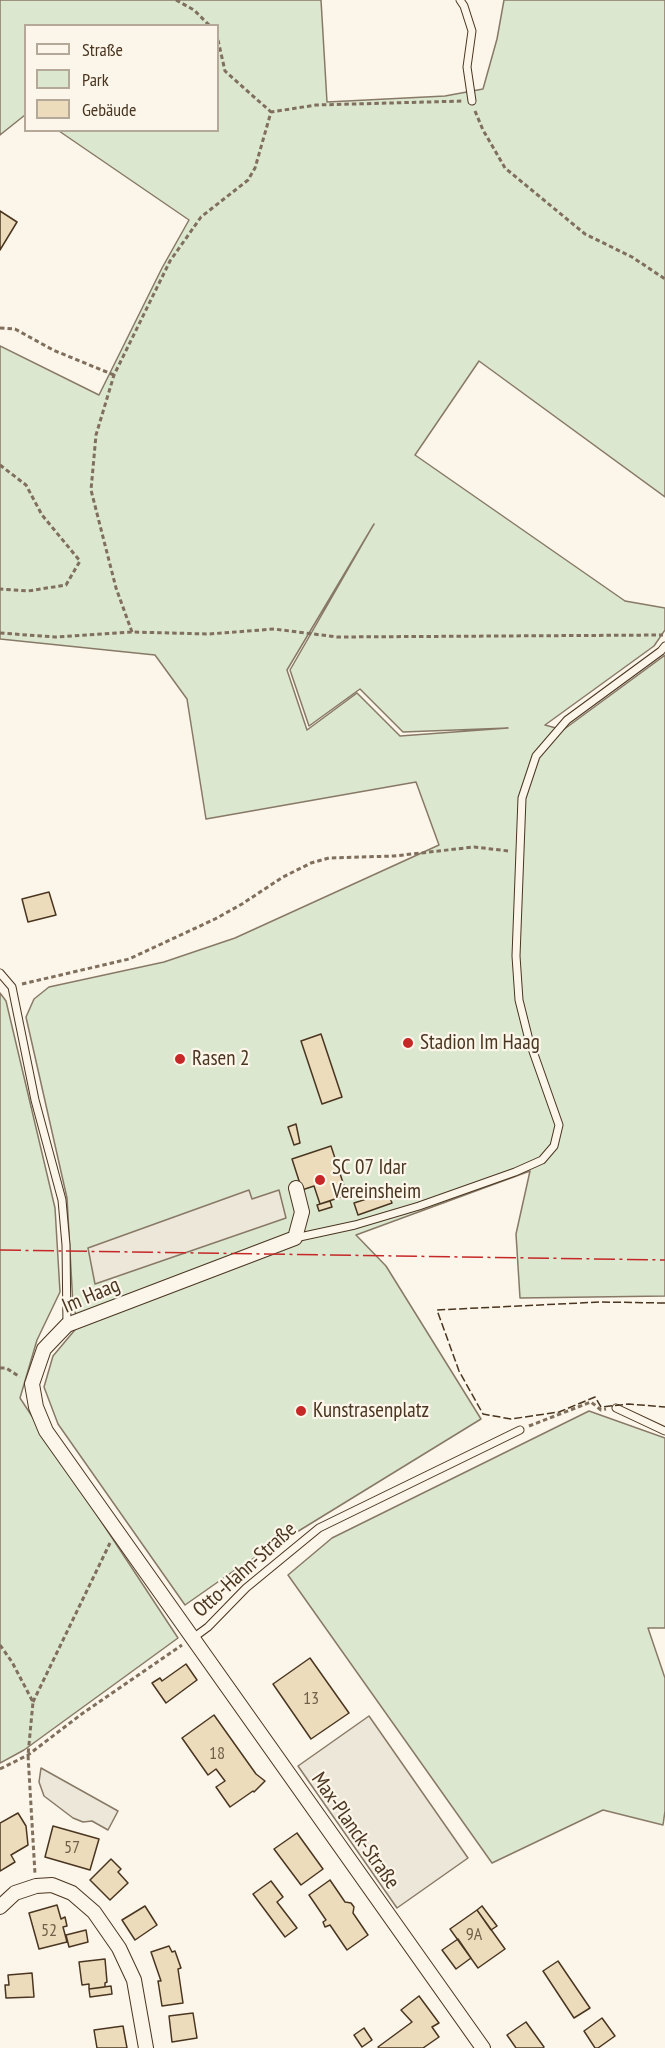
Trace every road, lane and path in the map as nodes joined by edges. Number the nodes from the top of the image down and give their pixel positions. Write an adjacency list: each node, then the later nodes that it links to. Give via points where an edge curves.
1 (176, 0): 3 (path)
2 (460, 0): 5 (lane, via 472,31 467,67)
3 (208, 24)
4 (219, 44): 6 (path, via 225,71)
5 (472, 101): 6 (path, via 316,105); 7 (path, via 505,168 585,234)
6 (271, 112): 9 (path, via 248,180 201,217 170,261)
7 (665, 279)
8 (0, 328): 9 (path, via 15,329 53,350)
9 (114, 375): 13 (path, via 96,435 91,490)
10 (0, 465): 11 (path, via 26,485 42,515 80,561 66,585 28,591)
11 (0, 589)
12 (0, 633): 13 (path, via 55,637)
13 (132, 633): 14 (path, via 274,629 337,637)
14 (665, 635)
15 (665, 646): 16 (lane, via 567,720 536,756 522,798)
16 (521, 852): 18 (path, via 474,847 329,858 283,877 215,919 129,959); 20 (lane, via 516,956 519,1000 559,1125 554,1146 542,1160 515,1172 366,1222)
17 (0, 974): 18 (lane)
18 (12, 987): 21 (lane, via 35,1100 62,1200)
19 (296, 1188): 20 (street, via 302,1212)
20 (295, 1238): 21 (street, Im Haag)
21 (67, 1325): 23 (street, Im Haag, via 44,1349)
22 (0, 1368): 23 (path)
23 (32, 1384): 27 (street, via 46,1431)
24 (616, 1408): 25 (path, via 601,1410 591,1402); 26 (lane)
25 (520, 1430): 28 (lane, Otto-Hahn-Straße, via 319,1527)
26 (665, 1431)
27 (116, 1531): 28 (street); 30 (path)
28 (193, 1638): 31 (path); 36 (street, Max-Planck-Straße)
29 (0, 1645): 30 (path)
30 (33, 1702): 31 (path)
31 (28, 1755): 32 (path); 33 (path)
32 (0, 1769)
33 (36, 1886): 34 (street, via 15,1893); 35 (street, via 52,1885 72,1893 94,1912 119,1948 134,1980)
34 (0, 1907)
35 (146, 2048)
36 (483, 2048)

